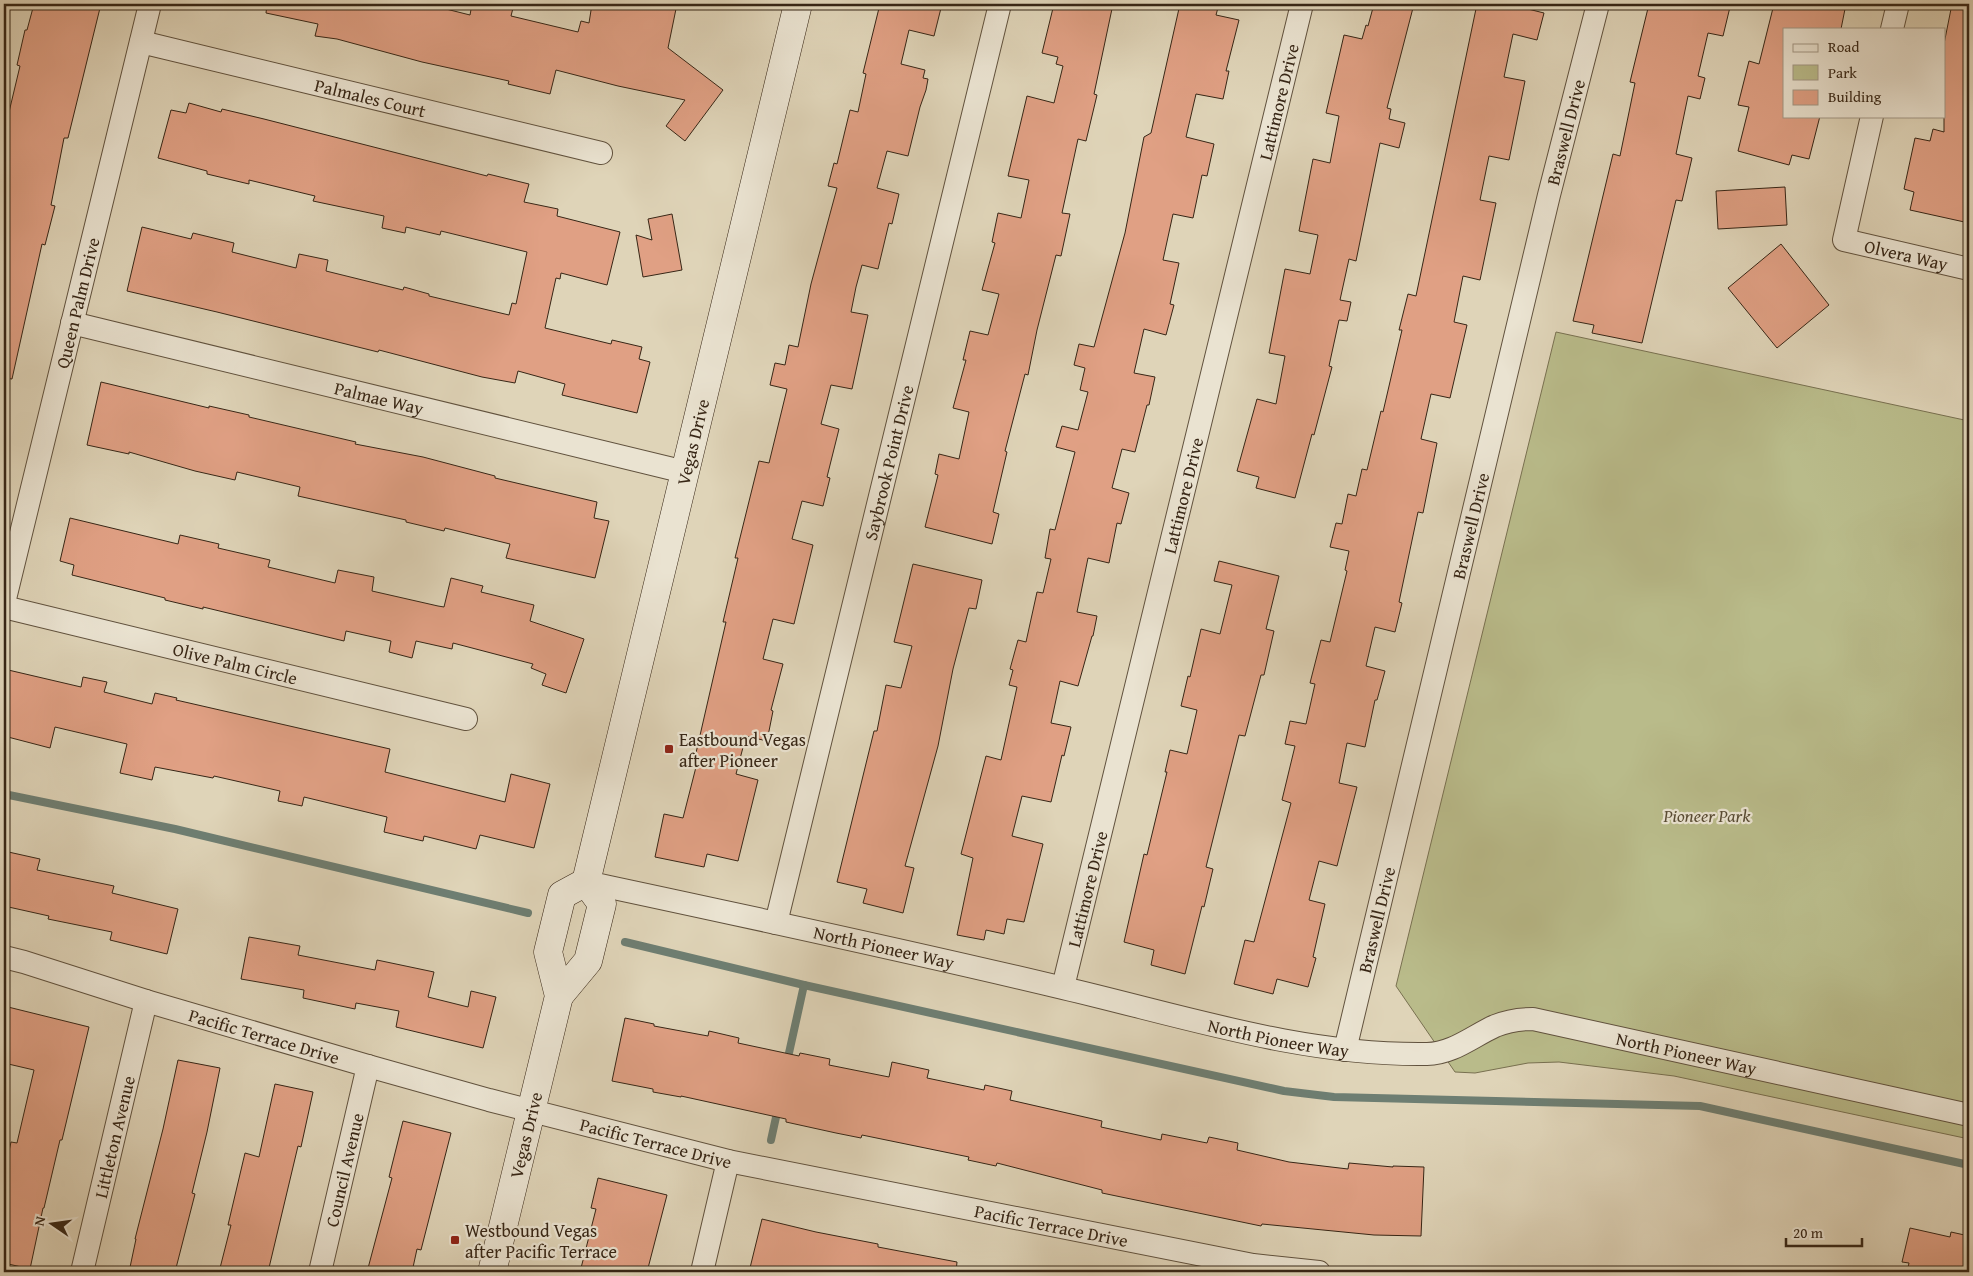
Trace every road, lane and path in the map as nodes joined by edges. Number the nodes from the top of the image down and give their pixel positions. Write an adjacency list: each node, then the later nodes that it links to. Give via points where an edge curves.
1 (150, 4): 8 (street, Queen Palm Drive)
2 (798, 4): 13 (main road, Vegas Drive)
3 (1000, 4): 18 (street, Saybrook Point Drive)
4 (1302, 4): 20 (street, Lattimore Drive)
5 (1598, 4): 23 (street, Braswell Drive)
6 (1898, 4): 7 (street)
7 (1892, 28)
8 (141, 42): 10 (street, Palmales Court); 12 (street, Queen Palm Drive)
9 (1872, 118): 11 (street, Olvera Way, via 1844,240)
10 (601, 153)
11 (1969, 269)
12 (72, 323): 13 (street, Palmae Way); 14 (street, Queen Palm Drive)
13 (685, 472): 17 (main road, Vegas Drive)
14 (4, 603)
15 (4, 607): 16 (street, Olive Palm Circle)
16 (466, 719)
17 (586, 882): 18 (street, North Pioneer Way); 21 (main road, Vegas Drive, via 562,895 548,952); 21 (main road, Vegas Drive, via 602,904 599,918 588,961)
18 (776, 922): 20 (street, North Pioneer Way)
19 (4, 957): 22 (street, Pacific Terrace Drive)
20 (1062, 987): 23 (street, North Pioneer Way, via 1297,1044)
21 (558, 996): 25 (main road, Vegas Drive)
22 (146, 1002): 24 (street, Pacific Terrace Drive); 28 (street, Littleton Avenue)
23 (1345, 1050): 26 (street, North Pioneer Way, via 1431,1054 1446,1051 1496,1026 1517,1019 1532,1019)
24 (368, 1066): 25 (street, Pacific Terrace Drive); 29 (street, Council Avenue)
25 (531, 1111): 27 (street, Pacific Terrace Drive); 30 (main road, Vegas Drive)
26 (1969, 1116)
27 (728, 1161): 31 (street); 32 (street, Pacific Terrace Drive, via 1253,1265)
28 (82, 1272)
29 (320, 1272)
30 (492, 1272)
31 (702, 1272)
32 (1319, 1272)

